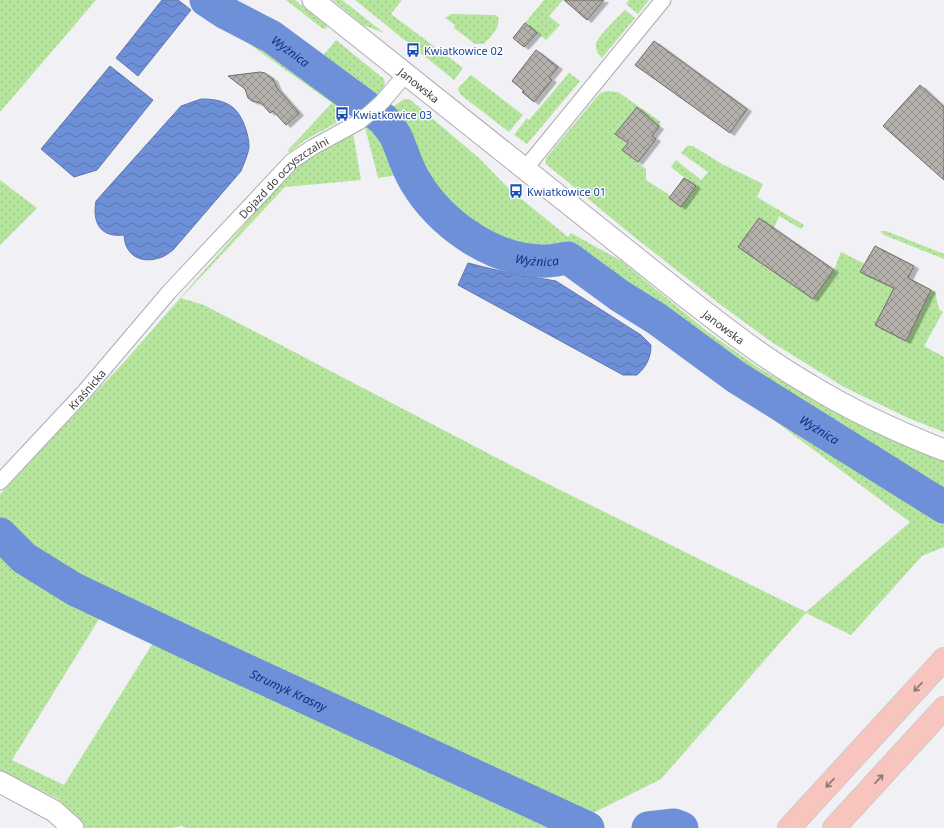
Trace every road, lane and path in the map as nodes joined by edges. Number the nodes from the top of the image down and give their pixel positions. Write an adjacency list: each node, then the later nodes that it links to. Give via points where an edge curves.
1 (314, 0): 3 (street, Janowska)
2 (663, 0): 4 (street)
3 (406, 74): 4 (street, Janowska); 5 (street, Dojazd do oczyszczalni, via 382,102 359,122 313,146 292,161)
4 (524, 170): 6 (street, Janowska, via 728,330 782,368 854,410)
5 (169, 292): 7 (street, Kraśnicka, via 85,391)
6 (944, 450)
7 (0, 482)
8 (944, 659): 12 (highway, one-way to 12)
9 (944, 708): 13 (highway, one-way to 9)
10 (0, 782): 11 (street, via 54,811)
11 (72, 828)
12 (789, 828)
13 (834, 828)

